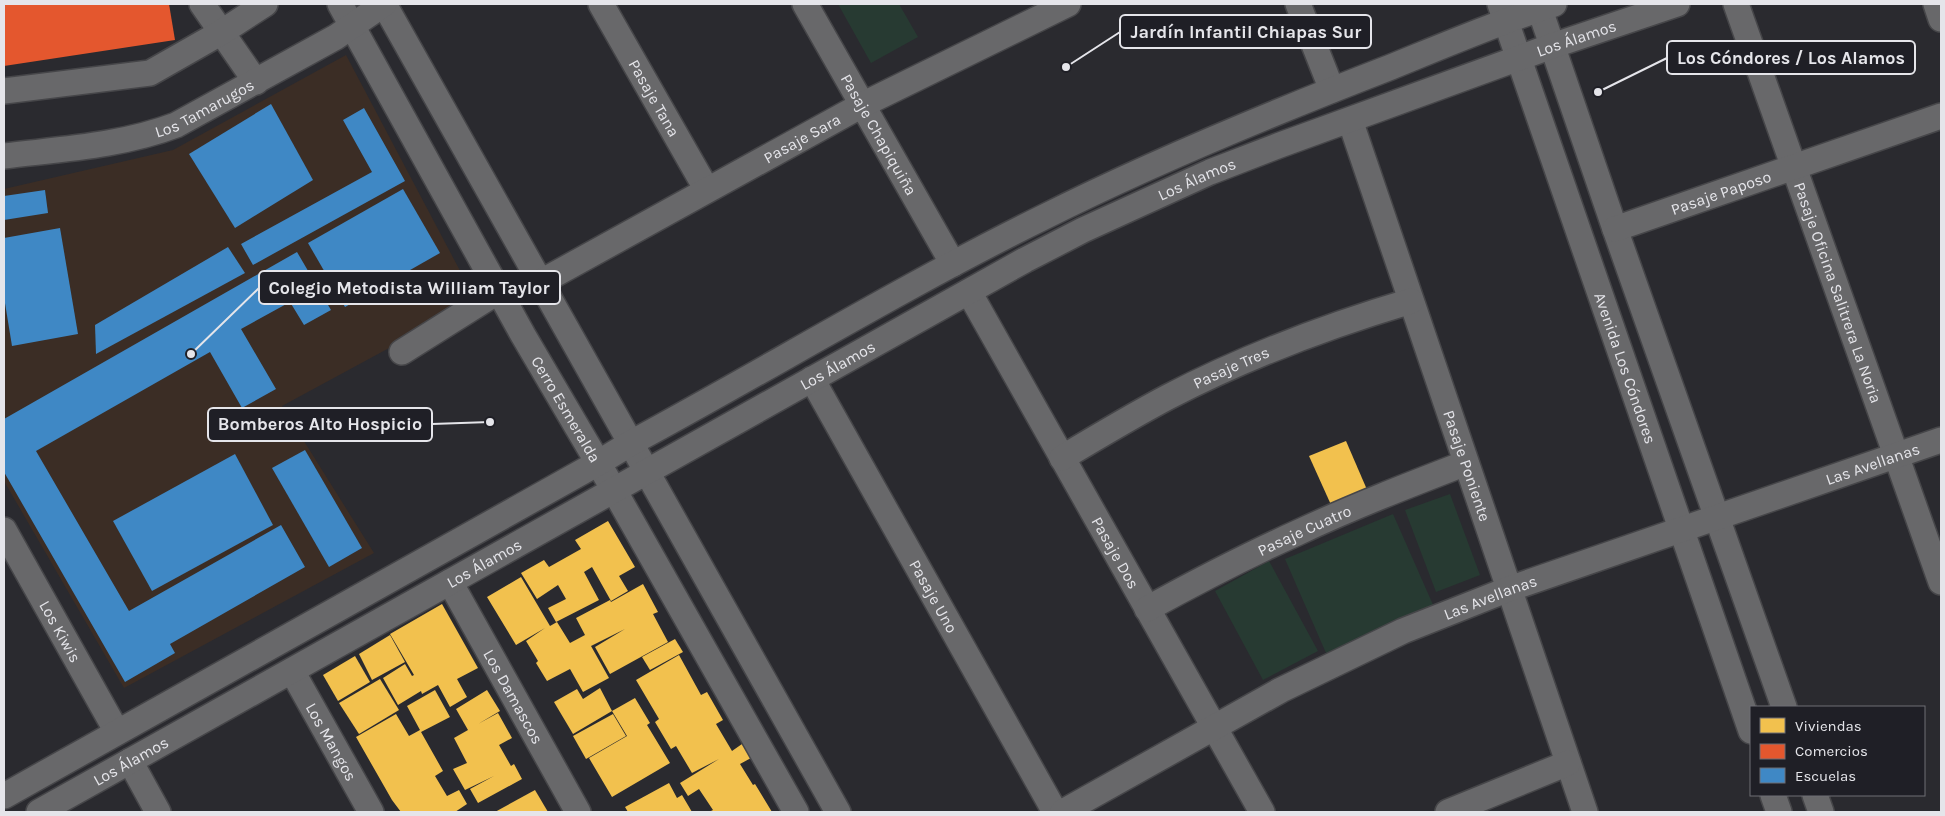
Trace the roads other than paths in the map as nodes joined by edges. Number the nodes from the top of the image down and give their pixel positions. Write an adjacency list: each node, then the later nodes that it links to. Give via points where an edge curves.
1 (202, 4): 15 (street)
2 (266, 4): 15 (street)
3 (384, 4): 13 (street, Los Tamarugos); 29 (street)
4 (601, 4): 26 (street, Pasaje Tana)
5 (805, 4): 21 (street, Pasaje Chapiquiña)
6 (1068, 4): 21 (street, Pasaje Sara)
7 (1298, 4): 19 (street)
8 (1677, 4): 16 (street, Los Álamos)
9 (1736, 4): 25 (street, Pasaje Oficina Salitrera La Noria)
10 (1936, 4): 14 (street)
11 (1544, 5): 12 (street, Los Álamos); 16 (street)
12 (1503, 13): 17 (street, Avenida Los Cóndores); 19 (street, Los Álamos)
13 (346, 14): 18 (street, Los Tamarugos, via 336,37); 30 (street, Cerro Esmeralda)
14 (1941, 20)
15 (222, 32): 18 (street); 20 (street, via 158,70 143,75)
16 (1552, 46): 17 (street, Los Álamos); 27 (street)
17 (1520, 59): 23 (street, Los Álamos); 48 (street, Avenida Los Cóndores)
18 (256, 82): 24 (street, Los Tamarugos, via 195,116 160,131 123,140)
19 (1332, 90): 28 (street, Los Álamos, via 1128,176)
20 (4, 91)
21 (862, 105): 26 (street, Pasaje Sara); 28 (street, Pasaje Chapiquiña)
22 (1941, 116): 25 (street, Pasaje Paposo)
23 (1350, 120): 31 (street, Los Álamos, via 1210,172 1141,202); 32 (street, Pasaje Poniente)
24 (4, 156)
25 (1794, 167): 27 (street, Pasaje Paposo); 41 (street, Pasaje Oficina Salitrera La Noria)
26 (707, 190): 29 (street, Pasaje Sara)
27 (1615, 230): 47 (street)
28 (953, 264): 40 (street, Los Álamos)
29 (541, 282): 33 (street)
30 (499, 291): 34 (street, Cerro Esmeralda); 35 (street)
31 (969, 292): 38 (street, Los Álamos); 42 (street, Pasaje Dos)
32 (1411, 301): 42 (street, Pasaje Tres, via 1348,320 1224,370 1145,410); 44 (street, Pasaje Poniente)
33 (559, 314): 34 (street); 36 (street)
34 (523, 335): 37 (street, Cerro Esmeralda)
35 (402, 352)
36 (582, 356): 37 (street); 40 (street)
37 (548, 378): 43 (street, Cerro Esmeralda)
38 (812, 380): 45 (street, Los Álamos); 70 (street, Pasaje Uno)
39 (1941, 440): 41 (street, Las Avellanas)
40 (631, 443): 43 (street, Los Álamos); 45 (street)
41 (1896, 455): 47 (street, Las Avellanas); 51 (street, Pasaje Oficina Salitrera La Noria)
42 (1062, 458): 53 (street, Pasaje Dos)
43 (598, 463): 46 (street, Cerro Esmeralda); 58 (street, Los Álamos)
44 (1466, 463): 52 (street, Pasaje Poniente); 53 (street, Pasaje Cuatro, via 1296,533)
45 (647, 472): 46 (street, Los Álamos); 69 (street)
46 (614, 490): 50 (street, Los Álamos); 68 (street, Cerro Esmeralda)
47 (1717, 517): 48 (street, Las Avellanas); 55 (street)
48 (1682, 529): 52 (street, Las Avellanas); 57 (street, Avenida Los Cóndores)
49 (6, 539): 58 (street, Los Kiwis)
50 (450, 582): 54 (street, Los Álamos); 67 (street, Los Damascos)
51 (1941, 582)
52 (1509, 589): 56 (street, Las Avellanas, via 1351,655); 60 (street, Pasaje Poniente)
53 (1147, 609): 56 (street, Pasaje Dos)
54 (292, 671): 59 (street, Los Álamos); 66 (street, Los Mangos)
55 (1784, 706)
56 (1214, 727): 71 (street, Las Avellanas); 72 (street, Pasaje Dos)
57 (1750, 728)
58 (117, 732): 61 (street, Los Álamos)
59 (130, 761): 64 (street, Los Álamos); 65 (street)
60 (1568, 763): 73 (street); 74 (street, Pasaje Poniente)
61 (4, 796)
62 (1773, 796): 75 (street)
63 (1815, 796): 76 (street)
64 (39, 812)
65 (158, 812)
66 (371, 812)
67 (578, 812)
68 (796, 812)
69 (838, 812)
70 (1055, 812)
71 (1063, 812)
72 (1262, 812)
73 (1448, 812)
74 (1585, 812)
75 (1779, 812)
76 (1821, 812)

